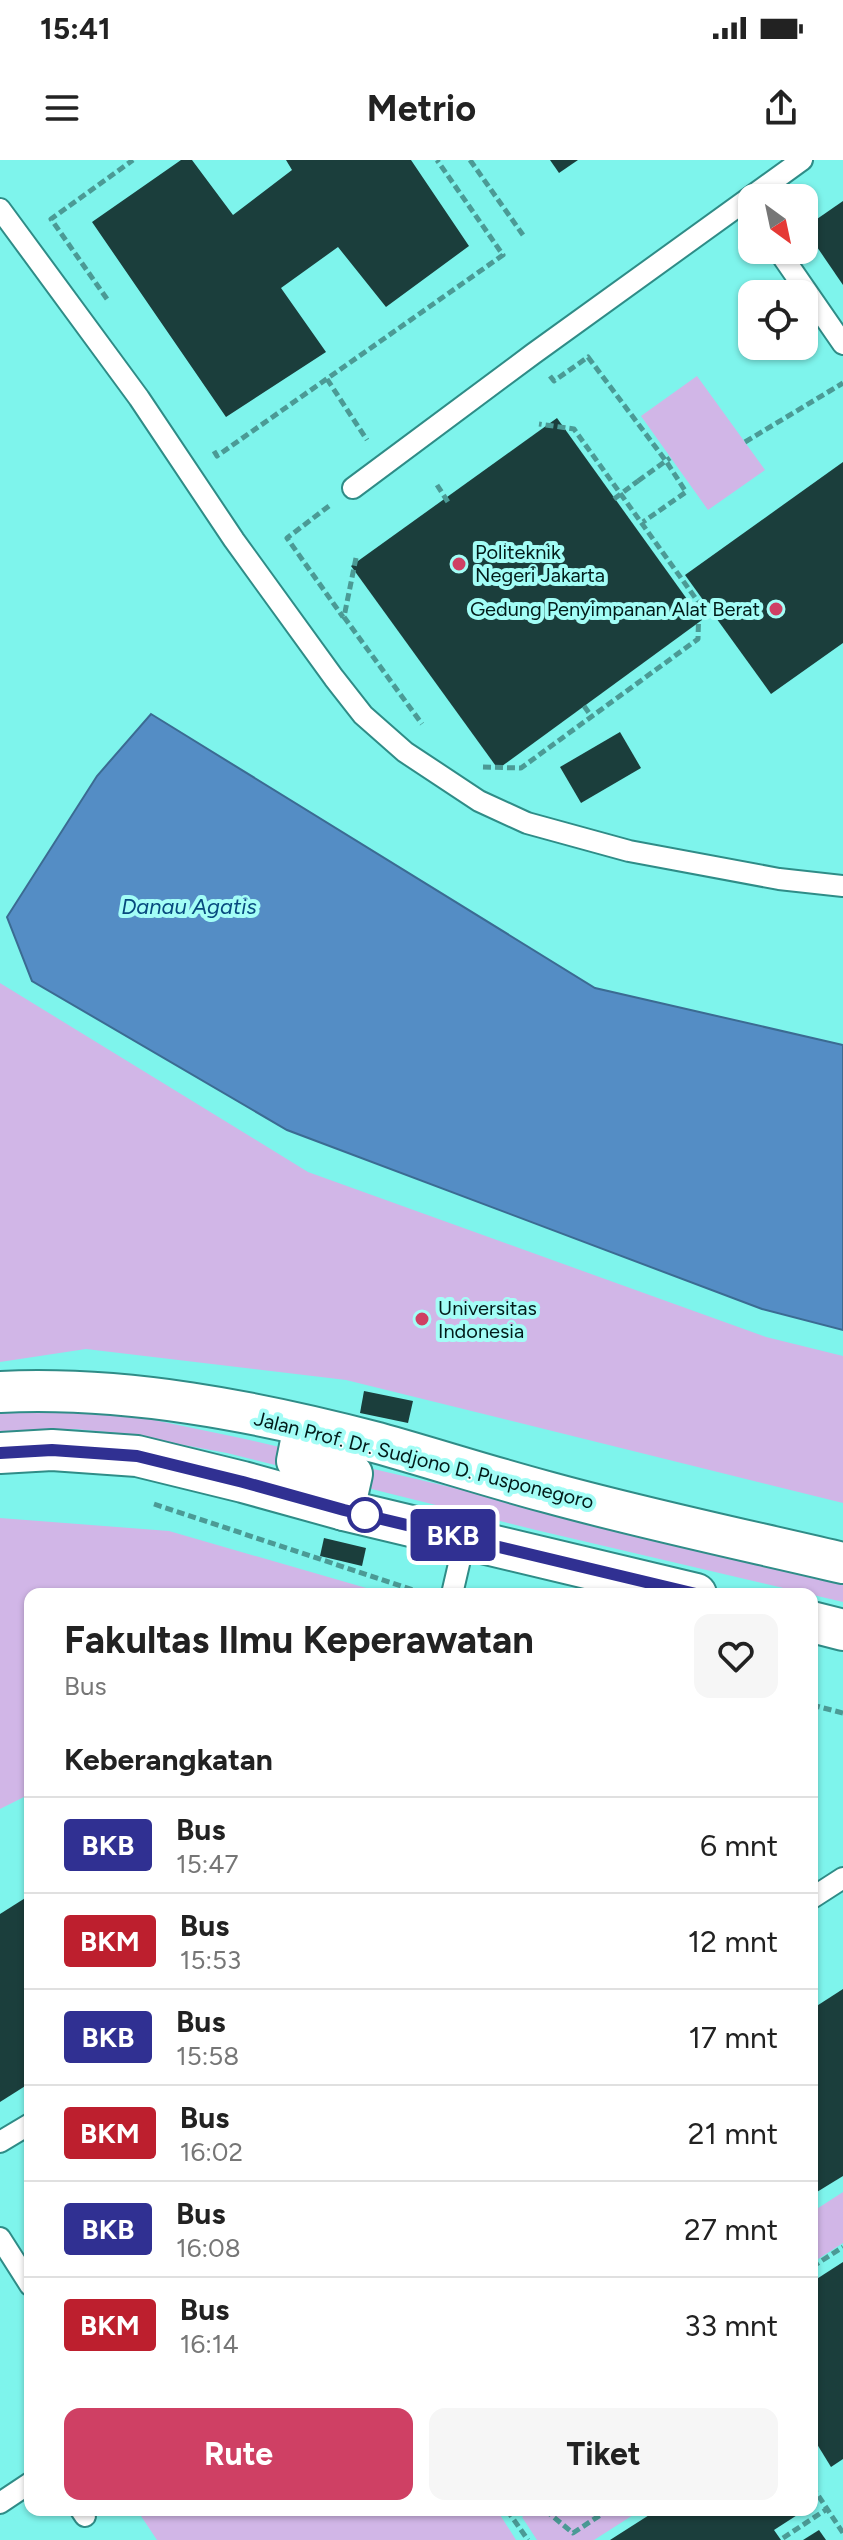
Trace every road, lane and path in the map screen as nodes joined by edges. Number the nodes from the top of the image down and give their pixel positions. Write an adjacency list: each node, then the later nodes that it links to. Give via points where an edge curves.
1 (133, 160): 10 (path, via 51,219)
2 (437, 160): 13 (path, via 503,255)
3 (470, 160): 8 (path)
4 (802, 160): 5 (lane)
5 (775, 184)
6 (0, 209): 32 (lane, via 334,678 363,715 405,752 479,801 527,823 629,851)
7 (738, 215): 12 (lane)
8 (523, 235)
9 (788, 264): 11 (lane)
10 (112, 306)
11 (843, 344)
12 (533, 354): 18 (path, via 554,381 588,357); 19 (lane)
13 (327, 379): 17 (path, via 217,456); 19 (path)
14 (843, 383): 16 (path)
15 (539, 424): 25 (path, via 574,429)
16 (745, 442)
17 (208, 443)
18 (668, 459): 22 (path, bridge); 25 (path, via 686,492)
19 (383, 465): 21 (lane)
20 (437, 485): 23 (path)
21 (353, 488)
22 (614, 499)
23 (448, 502)
24 (309, 520): 27 (path, via 287,538)
25 (643, 522): 29 (path, via 699,603 698,639)
26 (356, 558): 27 (path)
27 (344, 617): 30 (path)
28 (584, 706): 29 (path)
29 (592, 717): 31 (path, via 521,768)
30 (425, 729)
31 (480, 767)
32 (843, 886)
33 (0, 1392): 34 (street, Jalan Prof. Dr. Sudjono D. Pusponegoro, via 50,1389 150,1398)
34 (304, 1426): 37 (street, via 297,1461 352,1474); 39 (street, Jalan Prof. Dr. Sudjono D. Pusponegoro, via 548,1493)
35 (0, 1453): 37 (street, via 52,1450 137,1456)
36 (151, 1503): 40 (path)
37 (344, 1510): 38 (street)
38 (465, 1538): 41 (lane); 42 (street)
39 (843, 1563)
40 (405, 1588)
41 (453, 1588)
42 (671, 1588)
43 (818, 1624): 44 (street)
44 (843, 1630)
45 (818, 1707): 46 (path)
46 (843, 1713)
47 (843, 1878): 48 (lane)
48 (818, 1894)
49 (24, 2128): 50 (lane)
50 (0, 2142)
51 (0, 2238): 54 (lane)
52 (843, 2247): 53 (path)
53 (818, 2263)
54 (24, 2276)
55 (24, 2487): 57 (lane)
56 (818, 2495): 58 (path)
57 (0, 2503)
58 (827, 2509): 59 (path); 64 (path)
59 (818, 2515)
60 (511, 2516): 66 (path)
61 (552, 2516): 62 (path, via 573,2533)
62 (599, 2516)
63 (816, 2516): 65 (path)
64 (842, 2528)
65 (783, 2538)
66 (528, 2540)

